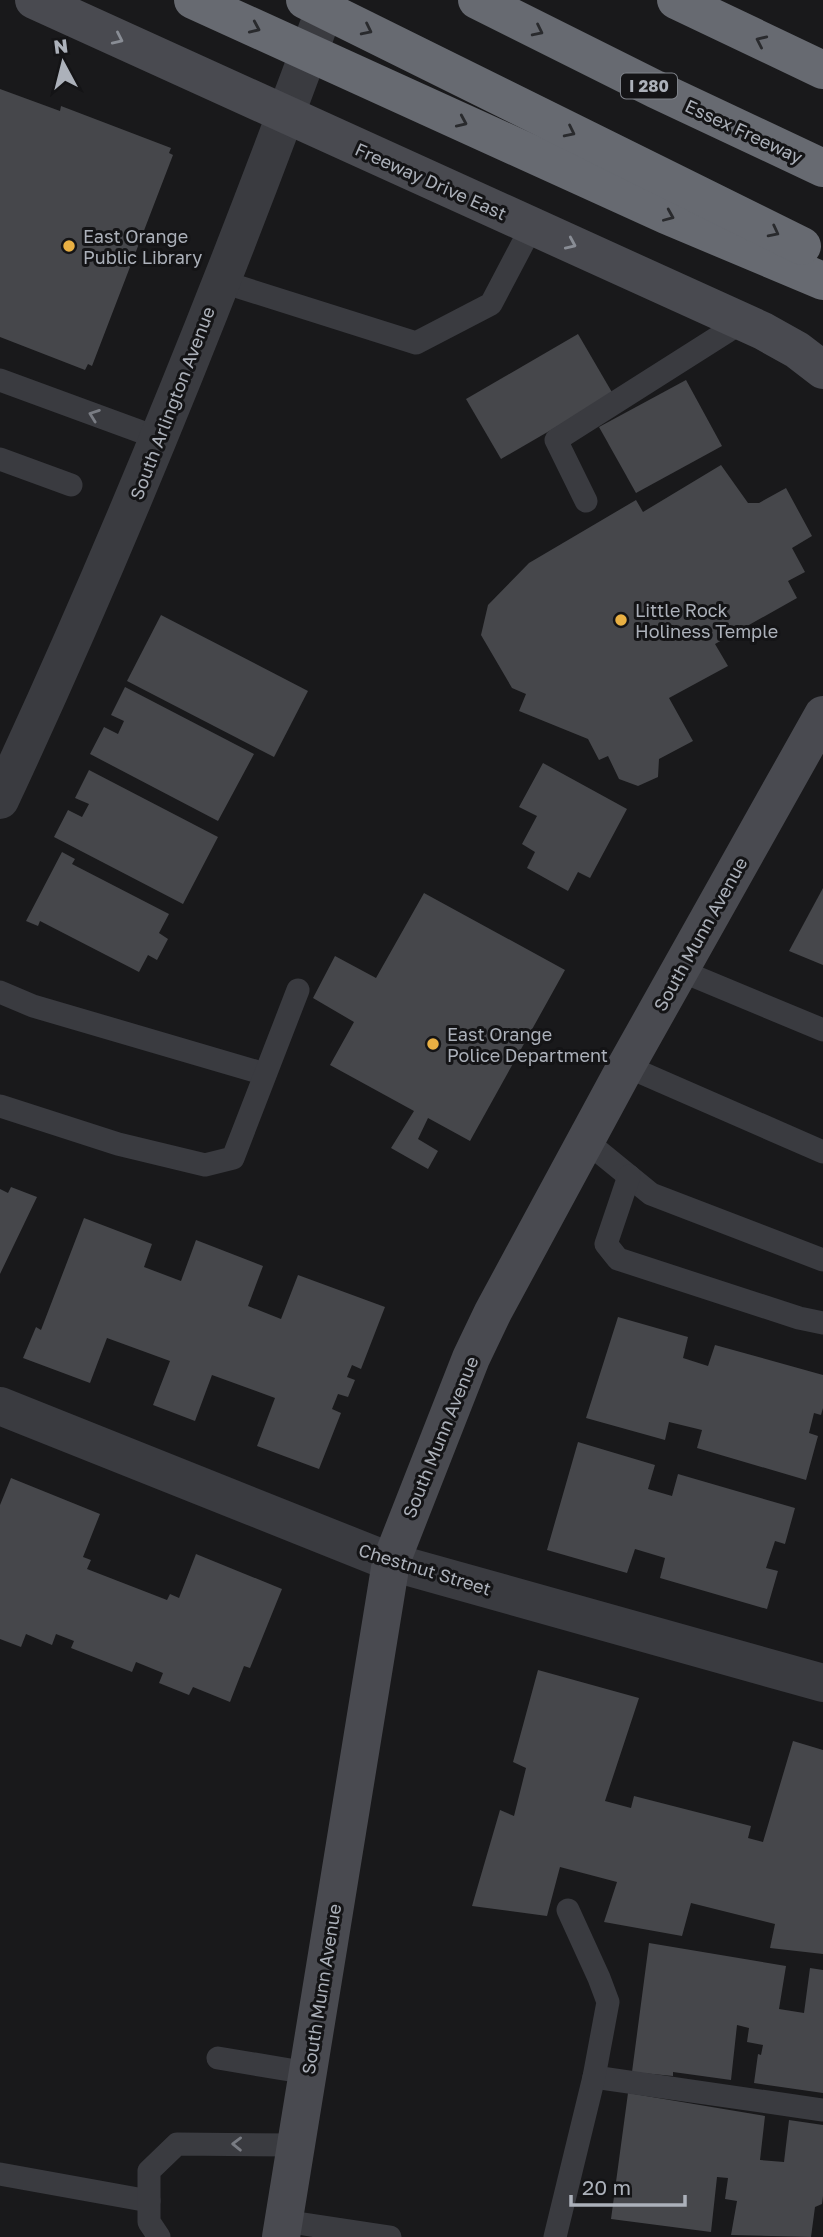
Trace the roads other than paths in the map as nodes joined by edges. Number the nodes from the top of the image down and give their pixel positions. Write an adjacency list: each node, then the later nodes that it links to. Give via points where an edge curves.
1 (34, 0): 8 (main road, Freeway Drive East, one-way to 8)
2 (193, 0): 13 (highway, one-way to 13, via 666,215)
3 (306, 0): 11 (highway, one-way to 11)
4 (328, 0): 8 (street, South Arlington Avenue)
5 (477, 0): 9 (highway, Essex Freeway / I 280, one-way to 9)
6 (676, 0): 7 (highway, one-way to 6)
7 (823, 70)
8 (290, 102): 10 (main road, Freeway Drive East); 12 (street, South Arlington Avenue)
9 (823, 168)
10 (532, 226): 12 (lane, via 491,304 416,343); 14 (main road, Freeway Drive East, one-way to 14)
11 (823, 257)
12 (220, 281): 18 (street, South Arlington Avenue)
13 (823, 281)
14 (753, 326): 15 (main road); 16 (main road, Freeway Drive East); 21 (lane, via 556,440)
15 (823, 356)
16 (823, 370)
17 (0, 380): 18 (lane, one-way to 17)
18 (158, 438): 23 (street, South Arlington Avenue, via 104,573)
19 (0, 459): 20 (lane)
20 (71, 485)
21 (586, 501)
22 (823, 715): 25 (main road, South Munn Avenue)
23 (9, 759): 24 (street, South Arlington Avenue)
24 (0, 800)
25 (679, 971): 28 (lane); 29 (main road, South Munn Avenue)
26 (298, 990): 30 (lane)
27 (0, 992): 30 (lane, via 33,1006)
28 (823, 1030)
29 (626, 1066): 32 (main road, South Munn Avenue); 33 (lane)
30 (265, 1074): 31 (lane, via 233,1158 205,1165 118,1144)
31 (0, 1106)
32 (586, 1141): 34 (lane); 38 (main road, South Munn Avenue, via 471,1358)
33 (823, 1152)
34 (629, 1176): 35 (lane, via 651,1194); 36 (lane, via 606,1244 618,1259)
35 (823, 1259)
36 (823, 1323)
37 (0, 1406): 38 (street, Chestnut Street)
38 (391, 1562): 39 (street, Chestnut Street); 42 (main road, South Munn Avenue)
39 (823, 1683)
40 (568, 1910): 43 (lane, via 608,2003)
41 (218, 2058): 42 (lane)
42 (308, 2073): 45 (main road, South Munn Avenue)
43 (594, 2077): 44 (lane); 51 (lane)
44 (823, 2110)
45 (296, 2145): 47 (lane, one-way to 47, via 177,2144 149,2171); 48 (main road, South Munn Avenue)
46 (0, 2174): 47 (lane)
47 (149, 2201): 49 (lane, via 149,2222)
48 (282, 2229): 50 (lane)
49 (159, 2237)
50 (390, 2237)
51 (555, 2237)

